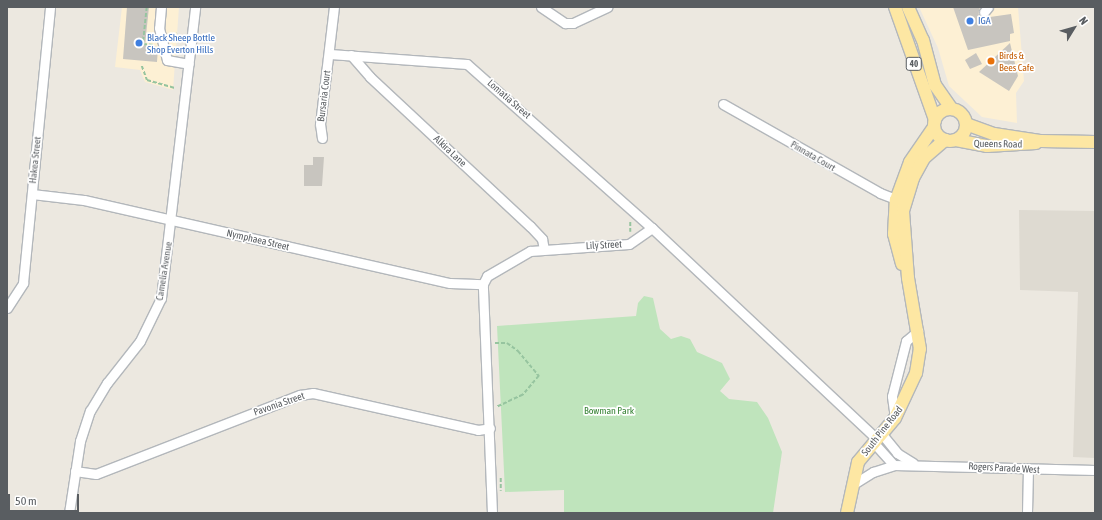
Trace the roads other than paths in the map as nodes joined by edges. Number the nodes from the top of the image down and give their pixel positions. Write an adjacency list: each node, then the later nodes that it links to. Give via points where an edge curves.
1 (50, 7): 20 (street, Hakea Street)
2 (161, 7): 11 (street, via 159,28 166,60)
3 (195, 7): 11 (street, Camelia Avenue)
4 (334, 7): 9 (street, Bursaria Court)
5 (541, 7): 6 (street, via 565,23 573,23)
6 (608, 7)
7 (895, 7): 14 (main road, 40)
8 (908, 7): 13 (main road, 40, via 923,40 936,85)
9 (330, 54): 10 (street, Lomatia Street); 16 (street, Bursaria Court, via 320,124)
10 (351, 55): 23 (street, Lomatia Street, via 467,64); 24 (street, Alkira Lane, via 370,77 530,226 542,240)
11 (189, 64): 22 (street, Camelia Avenue)
12 (723, 104): 21 (street, Pinnata Court)
13 (951, 108): 14 (main road, via 941,111); 15 (main road, 40, via 964,115)
14 (935, 123): 17 (main road, 40); 21 (main road, South Pine Road, via 910,162)
15 (966, 124): 17 (main road, via 964,134); 18 (main road, Queens Road, via 994,134)
16 (322, 138)
17 (951, 140): 18 (main road, Queens Road, via 1004,146); 21 (main road, South Pine Road, via 924,158)
18 (1041, 141): 19 (main road, Queens Road)
19 (1095, 142)
20 (32, 194): 22 (street, Nymphaea Street, via 84,200); 26 (street, Hakea Street, via 23,283)
21 (900, 201): 28 (main road, South Pine Road, via 908,278 918,331 916,374 895,418)
22 (172, 220): 25 (street, Nymphaea Street, via 450,283); 33 (street, Camelia Avenue, via 157,312 140,341 96,398 85,424)
23 (652, 228): 24 (street, Lily Street, via 629,244); 28 (street)
24 (544, 249): 25 (street, Lily Street, via 530,251 498,268 487,276)
25 (483, 284): 27 (street)
26 (7, 308)
27 (490, 428): 33 (street, Pavonia Street, via 478,430 313,393 300,395 96,474); 36 (street)
28 (877, 438): 29 (street, Rogers Parade West); 30 (street); 34 (main road, South Pine Road, via 858,462)
29 (913, 463): 30 (street, Rogers Parade West); 31 (street, Rogers Parade West)
30 (894, 465): 34 (street, Rogers Parade West, via 873,472)
31 (1028, 470): 32 (street, Rogers Parade West); 38 (street)
32 (1095, 470)
33 (75, 471): 35 (street, Camelia Avenue)
34 (852, 485): 37 (main road, South Pine Road)
35 (70, 513)
36 (492, 513)
37 (847, 513)
38 (1027, 513)

